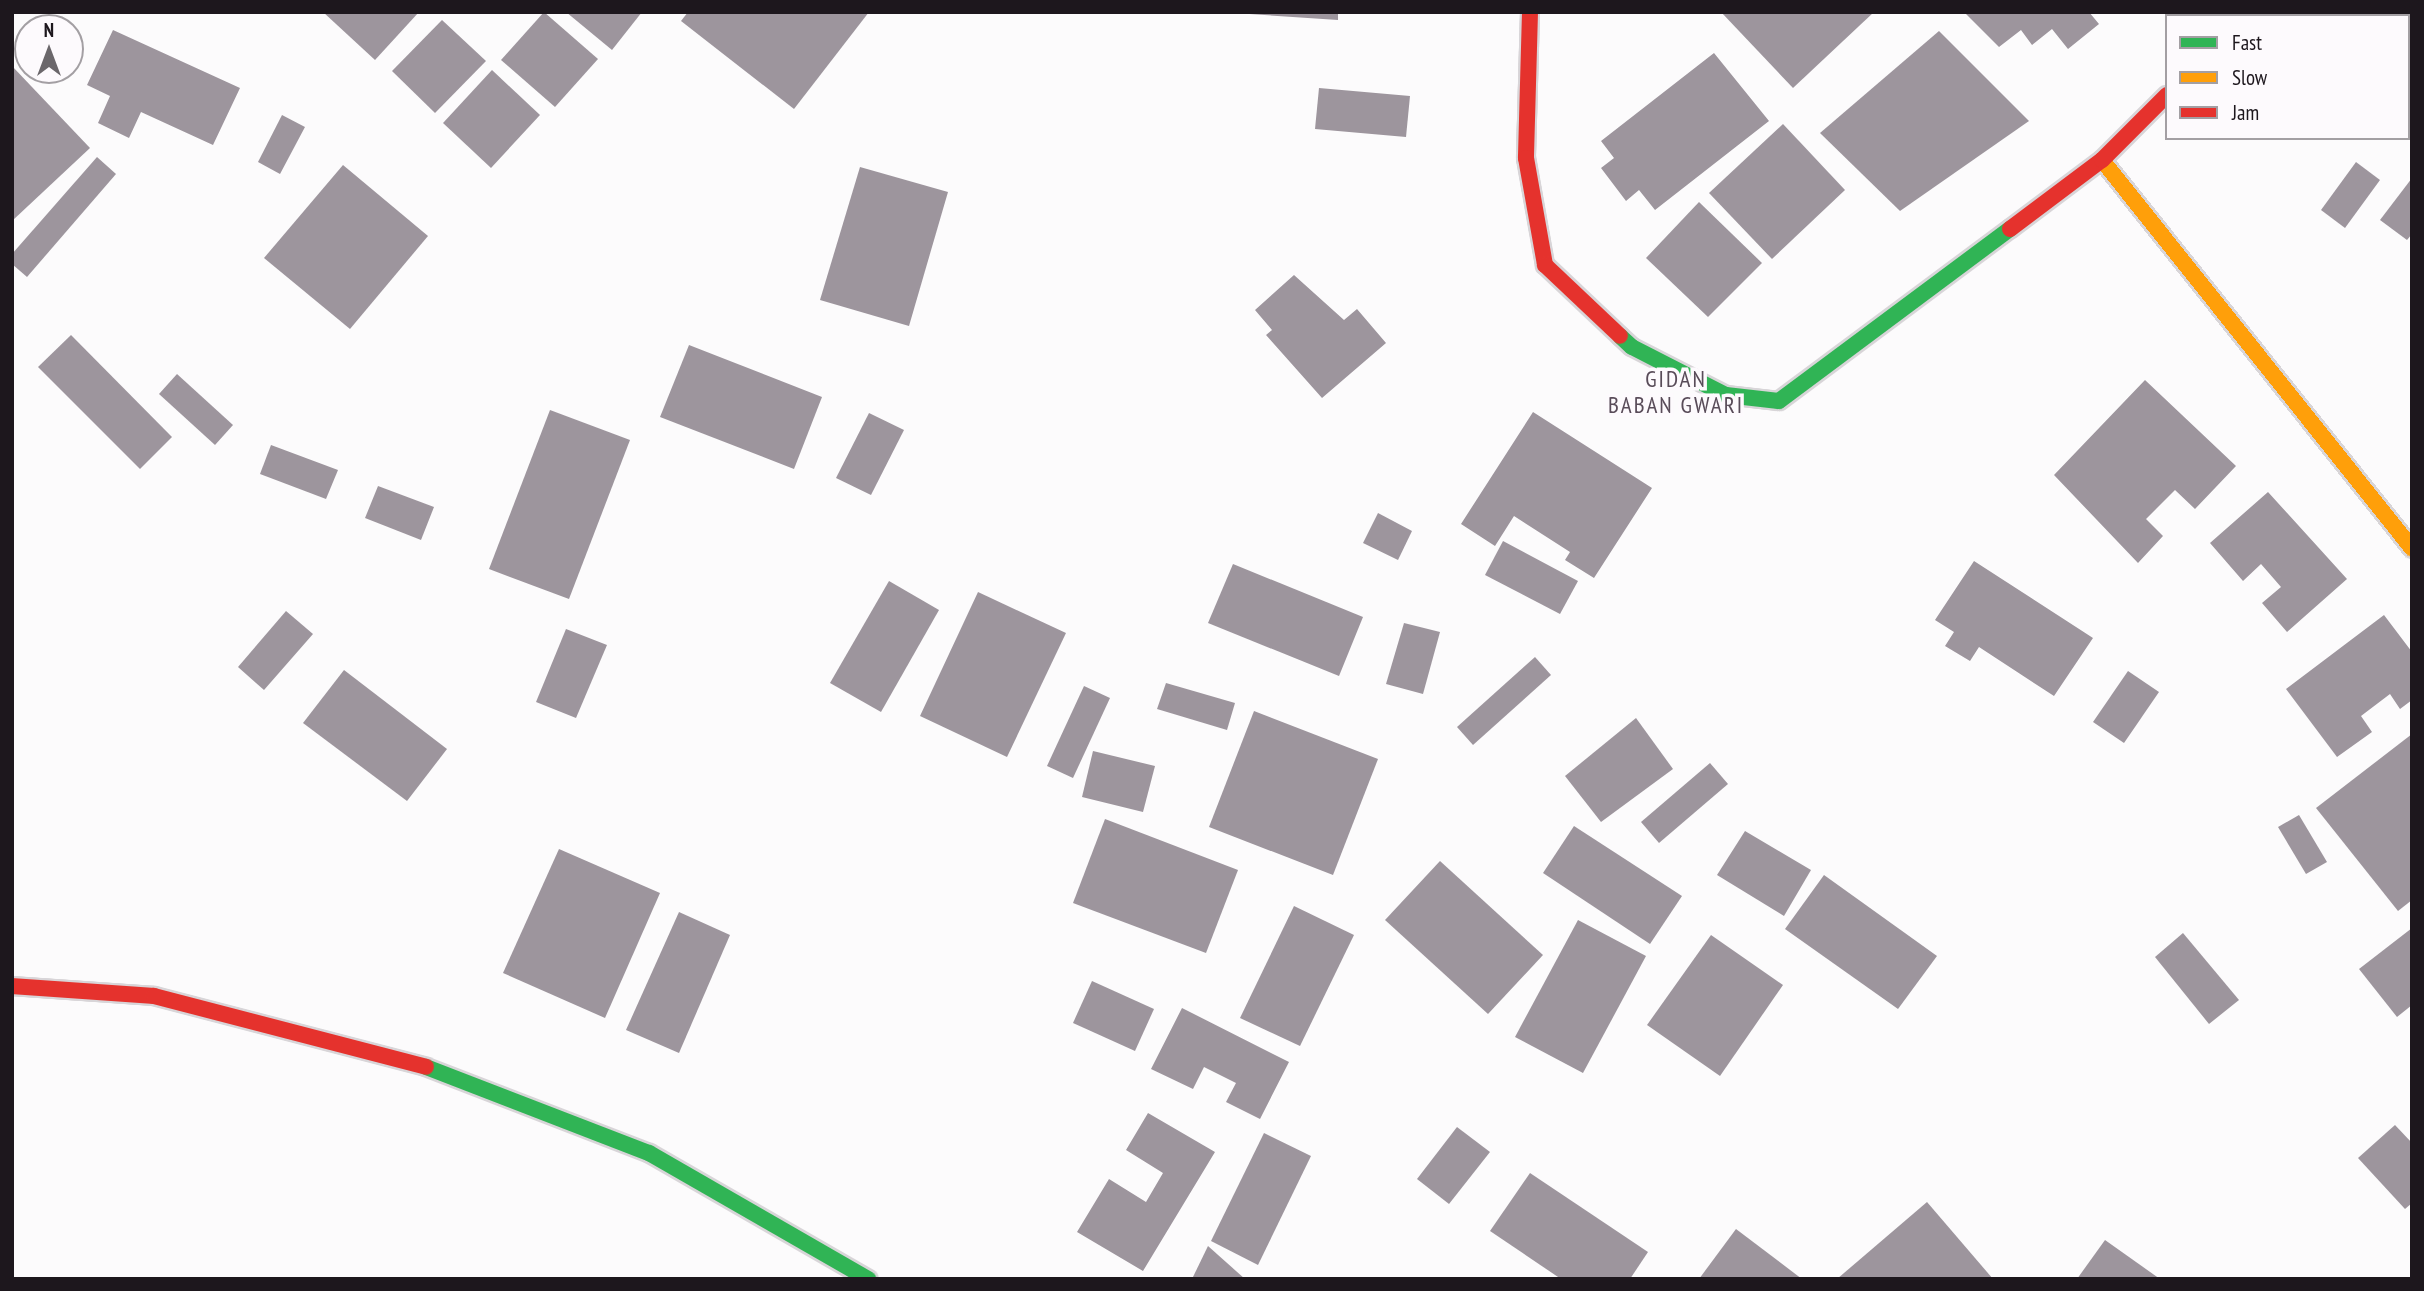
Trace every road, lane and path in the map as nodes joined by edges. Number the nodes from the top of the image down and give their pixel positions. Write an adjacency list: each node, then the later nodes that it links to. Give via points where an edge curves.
1 (1530, 12): 3 (street, via 1526,158 1545,265 1632,347 1726,395 1779,401)
2 (2165, 97): 3 (street)
3 (2102, 160): 4 (street)
4 (2412, 549)
5 (12, 986): 6 (street, via 154,996 422,1066 649,1153)
6 (868, 1279)

